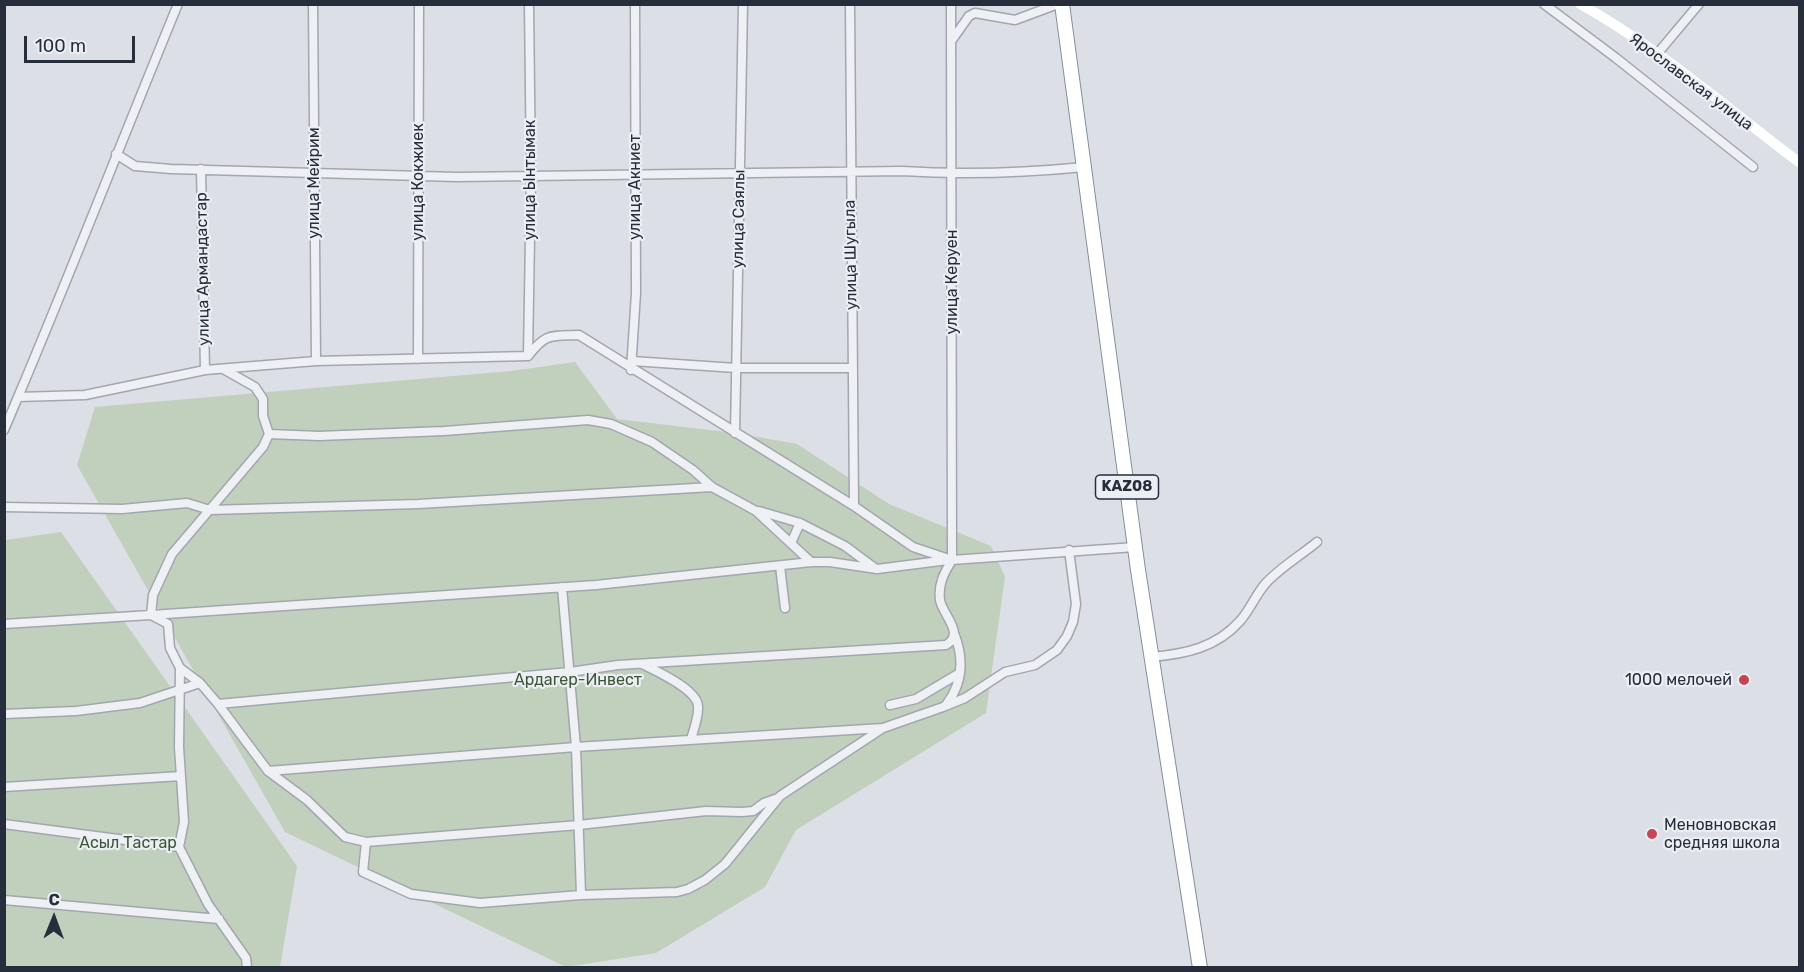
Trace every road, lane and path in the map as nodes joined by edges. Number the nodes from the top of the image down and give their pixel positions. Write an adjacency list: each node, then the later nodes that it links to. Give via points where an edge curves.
1 (178, 4): 15 (street)
2 (313, 4): 21 (street, улица Мейрим)
3 (418, 4): 23 (street, улица Кокжиек)
4 (529, 4): 26 (street, улица Ынтымак)
5 (635, 4): 24 (street, улица Акниет)
6 (743, 4): 22 (street, улица Саялы)
7 (850, 4): 20 (street, улица Шугыла)
8 (951, 4): 13 (street, улица Керуен)
9 (1060, 4): 13 (street, via 1015,20 975,13); 18 (highway, KAZ08)
10 (1544, 4): 17 (street)
11 (1580, 4): 14 (main road, Ярославская улица)
12 (1699, 4): 14 (street)
13 (952, 41): 25 (street, улица Керуен)
14 (1657, 54): 16 (main road, Ярославская улица)
15 (116, 154): 19 (street, via 135,166); 35 (street)
16 (1800, 163)
17 (1753, 166)
18 (1084, 167): 25 (street); 47 (highway, KAZ08)
19 (201, 169): 21 (street); 33 (street, улица Армандастар)
20 (850, 171): 22 (street); 25 (street); 32 (street, улица Шугыла)
21 (313, 172): 23 (street); 29 (street, улица Мейрим)
22 (740, 172): 24 (street); 31 (street, улица Саялы)
23 (417, 174): 26 (street); 28 (street, улица Кокжиек)
24 (635, 174): 26 (street); 30 (street, улица Акниет)
25 (952, 175): 49 (street, улица Керуен)
26 (531, 177): 27 (street, улица Ынтымак)
27 (528, 356): 28 (street); 30 (street, via 549,336 579,335)
28 (417, 359): 29 (street)
29 (316, 361): 34 (street)
30 (632, 365): 31 (street); 37 (street)
31 (736, 368): 32 (street); 37 (street, улица Саялы)
32 (852, 368): 40 (street, улица Шугыла)
33 (205, 370): 34 (street); 35 (street, via 85,395)
34 (225, 370): 38 (street, via 255,387 263,399)
35 (18, 397): 36 (street)
36 (4, 430)
37 (735, 433): 40 (street)
38 (269, 434): 39 (street, via 444,431 588,420 611,424 652,442); 42 (street, via 263,447)
39 (712, 487): 42 (street, via 418,504); 43 (street)
40 (854, 506): 49 (street, via 913,547)
41 (4, 507): 42 (street, via 122,509 186,503)
42 (210, 510): 55 (street, via 172,554 153,595)
43 (756, 510): 44 (street); 46 (street)
44 (800, 523): 46 (street); 52 (street, via 845,546)
45 (1317, 542): 58 (street, via 1279,570 1241,620 1212,644 1187,653)
46 (791, 543): 50 (street)
47 (1135, 547): 48 (street); 58 (highway, KAZ08)
48 (1069, 550): 49 (street); 67 (street, via 1076,604 1073,622 1057,650 1035,665 1005,672)
49 (952, 560): 52 (street); 57 (street, via 941,579 940,601)
50 (811, 562): 51 (street); 52 (street)
51 (780, 566): 53 (street); 54 (street)
52 (877, 569)
53 (562, 587): 55 (street); 61 (street)
54 (786, 608)
55 (151, 615): 56 (street); 60 (street, via 168,624 170,648)
56 (4, 624)
57 (954, 632): 59 (street, via 946,645); 62 (street, via 962,660)
58 (1151, 657): 84 (highway, KAZ08)
59 (642, 664): 61 (street); 70 (street, via 682,685 695,699 698,709)
60 (180, 668): 63 (street); 64 (street)
61 (570, 672): 65 (street); 71 (street)
62 (958, 674): 66 (street, via 916,699); 67 (street, via 956,689)
63 (200, 683): 64 (street); 65 (street)
64 (180, 689): 68 (street, via 140,703); 73 (street)
65 (219, 704): 72 (street)
66 (891, 705)
67 (944, 707): 69 (street)
68 (4, 714)
69 (883, 728): 70 (street); 75 (street)
70 (692, 739): 71 (street)
71 (576, 747): 72 (street); 77 (street)
72 (268, 771): 78 (street, via 307,800 345,837)
73 (181, 776): 74 (street); 79 (street, via 184,822)
74 (4, 787)
75 (778, 798): 77 (street, via 753,811 706,811); 80 (street, via 725,864 688,889)
76 (4, 824): 79 (street)
77 (579, 825): 78 (street); 80 (street)
78 (366, 842): 80 (street, via 363,872 411,894 480,903)
79 (179, 846): 82 (street)
80 (581, 895)
81 (4, 900): 82 (street)
82 (219, 919): 83 (street, via 246,958)
83 (247, 968)
84 (1200, 968)

